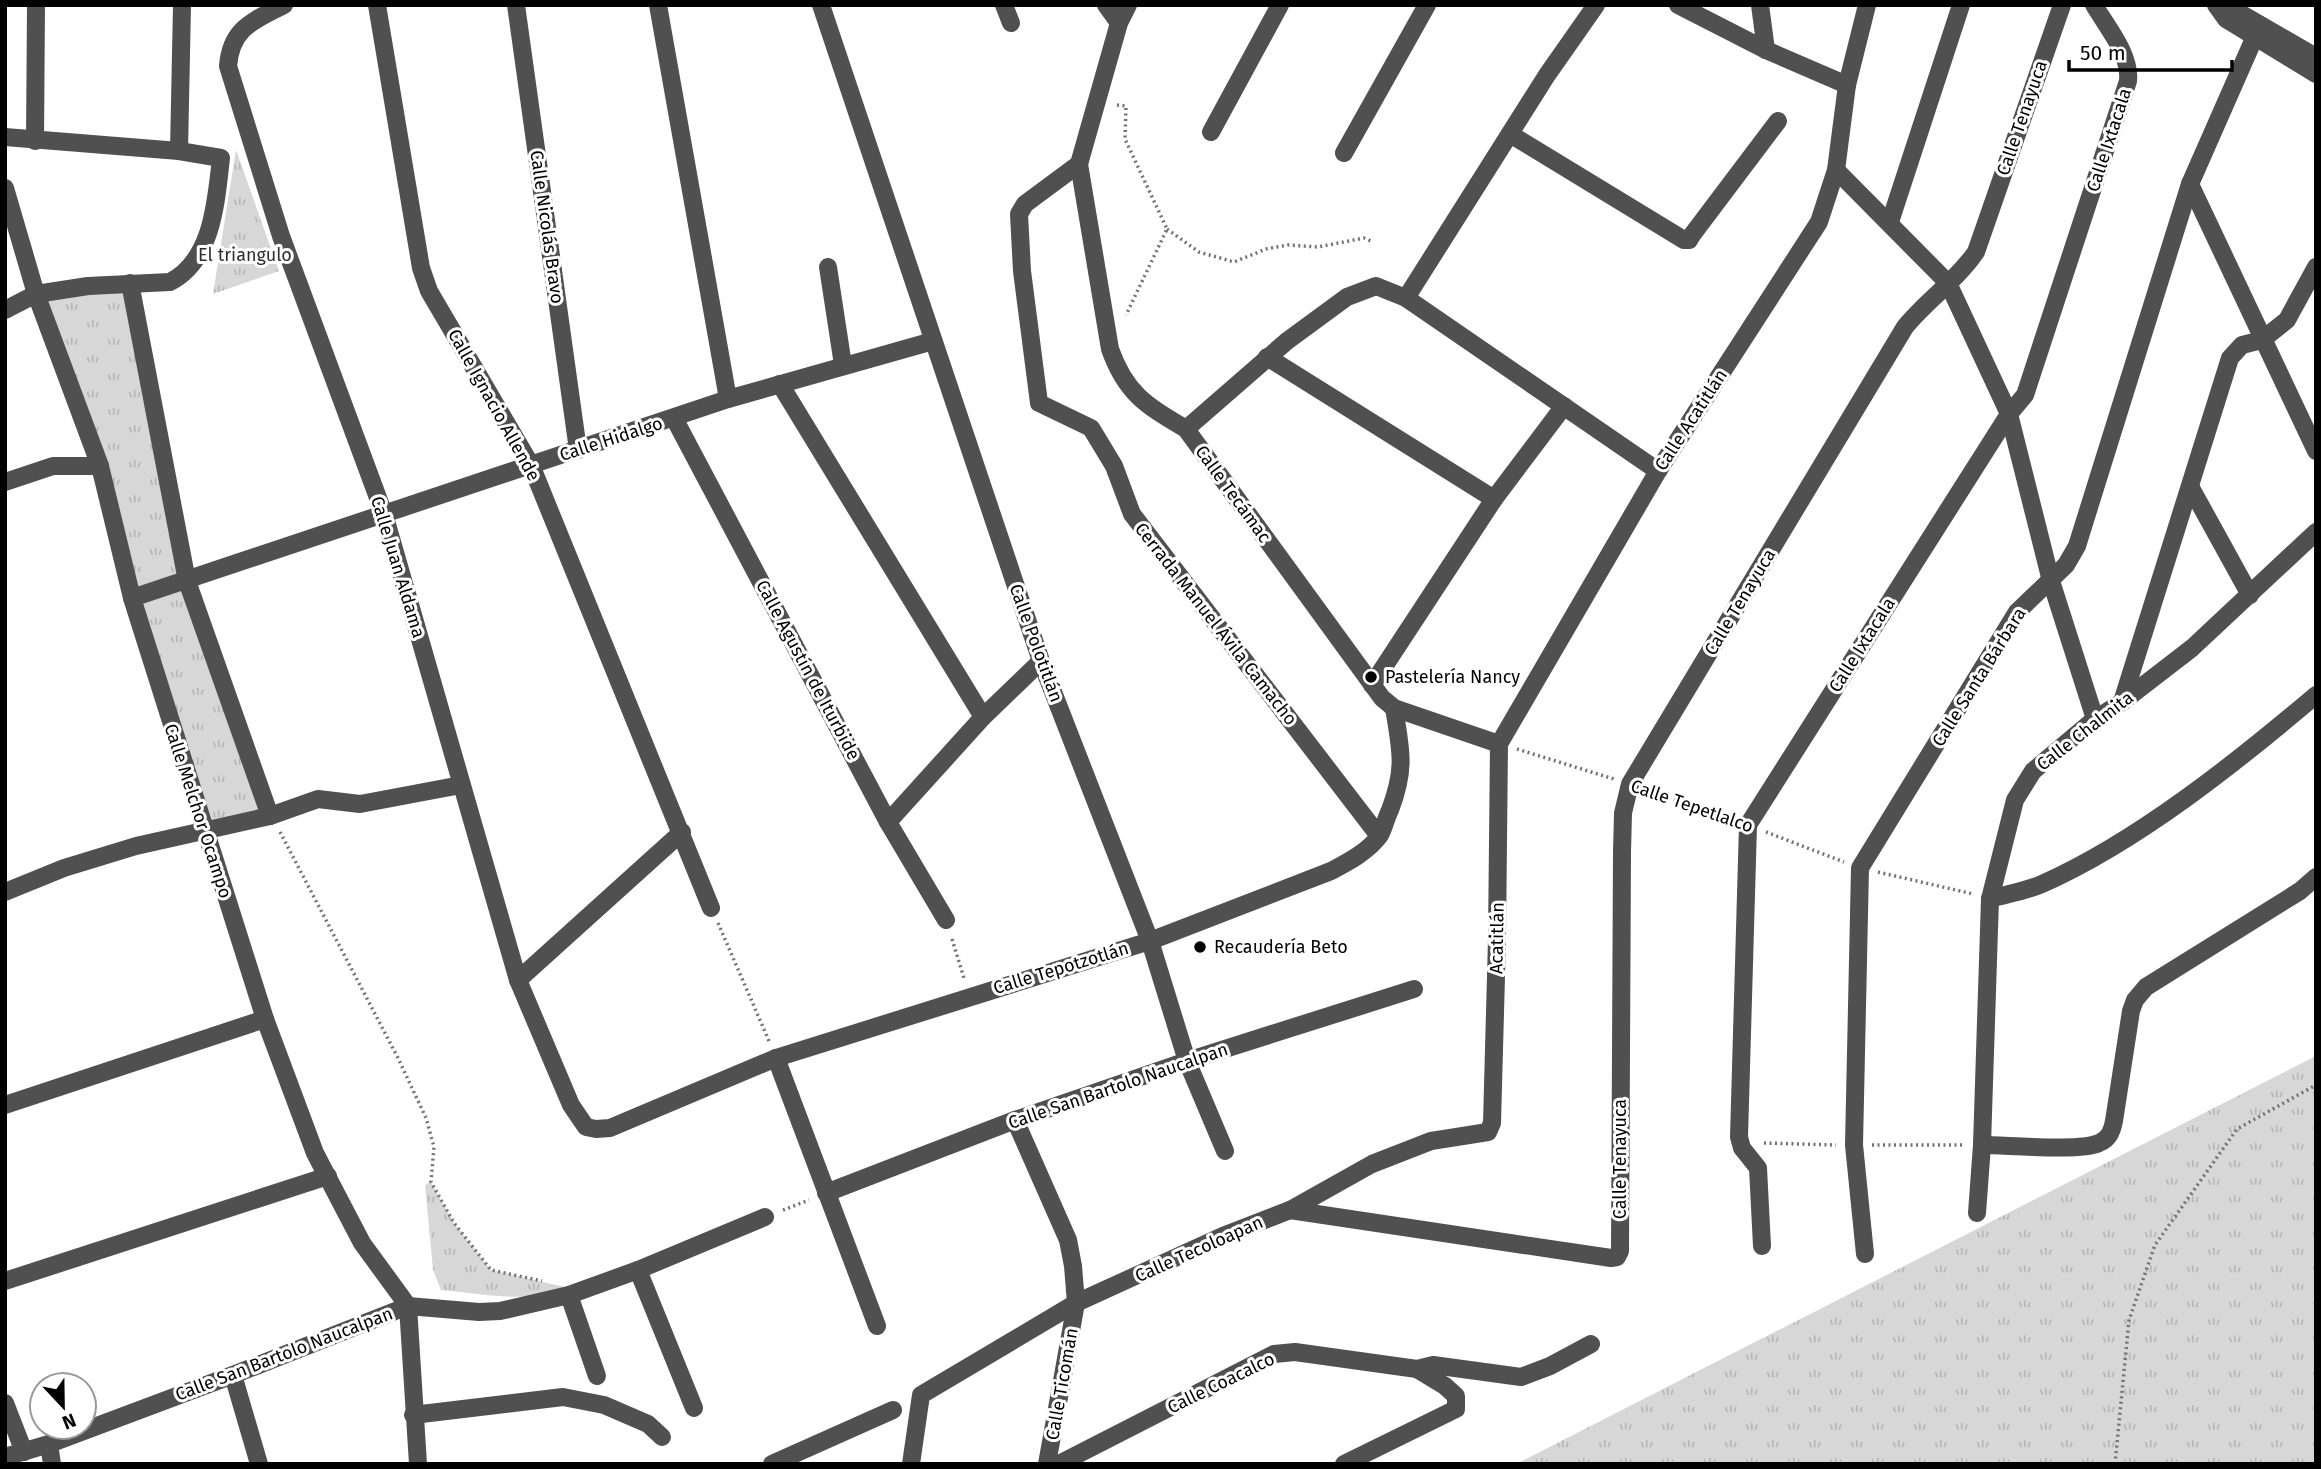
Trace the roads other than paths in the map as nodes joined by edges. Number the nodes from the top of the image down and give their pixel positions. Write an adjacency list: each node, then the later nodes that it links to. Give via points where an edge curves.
1 (36, 5): 32 (street)
2 (181, 5): 33 (street)
3 (284, 5): 65 (street, Calle Juan Aldama, via 235,37 229,66 281,236)
4 (377, 5): 59 (street, Calle Ignacio Allende, via 421,268 429,291)
5 (516, 5): 57 (street, Calle Nicolás Bravo)
6 (657, 5): 52 (street)
7 (821, 5): 48 (street, Calle Polotitlán)
8 (1004, 5): 21 (street)
9 (1106, 5): 22 (street)
10 (1128, 5): 22 (street)
11 (1280, 5): 29 (street)
12 (1427, 5): 34 (street)
13 (1596, 5): 30 (street)
14 (1678, 5): 24 (street)
15 (1760, 5): 24 (street)
16 (1867, 5): 27 (street, Calle Acatitlán)
17 (1961, 5): 39 (street)
18 (2062, 5): 43 (street, Calle Tenayuca, via 1976,252)
19 (2094, 5): 54 (street, Calle Ixtacala, via 2125,58 2128,81 2025,395)
20 (2228, 8): 23 (street)
21 (1011, 23)
22 (1119, 23): 35 (street)
23 (2257, 31): 25 (street); 26 (street); 37 (street, Calle Santa Bárbara)
24 (1766, 50): 27 (street)
25 (2316, 57)
26 (2316, 74)
27 (1847, 85): 36 (street, Calle Acatitlán)
28 (1778, 121): 30 (street, via 1689,240)
29 (1211, 132)
30 (1510, 134): 45 (street)
31 (5, 137): 32 (street)
32 (34, 141): 33 (street)
33 (178, 151): 42 (street, via 221,158 216,202 202,248 190,268 170,282)
34 (1344, 153)
35 (1079, 164): 56 (street, via 1110,349 1118,371 1131,391 1153,410); 84 (street, Cerrada Manuel Ávila Camacho, via 1019,214 1021,271 1039,403 1091,428 1114,466 1132,514)
36 (1836, 170): 39 (street); 61 (street, Calle Acatitlán, via 1819,222)
37 (2190, 184): 47 (street); 68 (street, Calle Santa Bárbara, via 2077,546)
38 (5, 188): 44 (street, Calle Melchor Ocampo)
39 (1890, 222): 43 (street)
40 (828, 267): 50 (street)
41 (2316, 267): 47 (street, via 2287,320)
42 (130, 283): 44 (street); 67 (street)
43 (1948, 283): 54 (street); 104 (street, Calle Tenayuca, via 1905,327 1630,784 1623,813 1617,1257)
44 (36, 295): 46 (street); 60 (street, Calle Melchor Ocampo)
45 (1406, 298): 49 (street, Calle Tecámac, via 1384,287 1368,288); 53 (street, Calle Tecámac)
46 (5, 310)
47 (2262, 340): 58 (street); 63 (street, via 2242,345 2230,358)
48 (933, 341): 50 (street, Calle Hidalgo); 71 (street, Calle Polotitlán)
49 (1267, 357): 56 (street, Calle Tecámac); 64 (street)
50 (843, 365): 51 (street, Calle Hidalgo)
51 (780, 384): 52 (street, Calle Hidalgo); 76 (street)
52 (728, 399): 55 (street, Calle Hidalgo)
53 (1564, 406): 61 (street, Calle Tecámac); 64 (street)
54 (2009, 414): 68 (street); 107 (street, Calle Ixtacala, via 1748,825 1740,1137 1742,1148 1758,1168)
55 (674, 418): 57 (street, Calle Hidalgo); 81 (street, Calle Agustín de Iturbide)
56 (1186, 429): 72 (street, Calle Tecámac)
57 (578, 450): 59 (street, Calle Hidalgo)
58 (2316, 451)
59 (531, 465): 65 (street, Calle Hidalgo); 83 (street, Calle Ignacio Allende)
60 (100, 466): 62 (street, via 53,466); 70 (street, Calle Melchor Ocampo)
61 (1658, 471): 78 (street, Calle Acatitlán)
62 (5, 482)
63 (2191, 488): 69 (street); 74 (street)
64 (1494, 499): 72 (street)
65 (384, 514): 67 (street, Calle Hidalgo); 79 (street, Calle Juan Aldama)
66 (2316, 532): 69 (street, Calle Chalmita)
67 (187, 581): 70 (street, Calle Hidalgo); 80 (street)
68 (2051, 581): 77 (street); 108 (street, Calle Santa Bárbara, via 2017,612 1860,868 1854,1145)
69 (2250, 595): 74 (street, Calle Chalmita)
70 (132, 598): 82 (street, Calle Melchor Ocampo)
71 (1041, 661): 76 (street); 90 (street, Calle Polotitlán)
72 (1372, 685): 75 (street, Calle Tecámac)
73 (2316, 695): 87 (street, via 2264,739 2102,853 2040,885)
74 (2122, 702): 77 (street, Calle Chalmita)
75 (1394, 708): 78 (street); 84 (street, via 1401,776)
76 (983, 717): 81 (street)
77 (2095, 719): 87 (street, Calle Chalmita, via 2023,784)
78 (1499, 744): 99 (street, Acatitlán, via 1492,1123)
79 (461, 785): 80 (street, via 350,804 318,799); 91 (street, Calle Juan Aldama)
80 (270, 816): 82 (street)
81 (888, 822): 89 (street, Calle Agustín de Iturbide)
82 (204, 830): 86 (street, via 76,864); 93 (street, Calle Melchor Ocampo)
83 (681, 832): 88 (street, Calle Ignacio Allende); 91 (street)
84 (1380, 836): 90 (street, Calle Tepotzotlán, via 1331,871)
85 (2316, 877): 100 (street, via 2146,987 2135,1000 2112,1131 2106,1139 2087,1147)
86 (5, 892)
87 (1990, 898): 100 (street, Calle Chalmita)
88 (711, 908)
89 (946, 920)
90 (1150, 941): 94 (street, Calle Tepotzotlán); 95 (street, Calle Polotitlán)
91 (519, 980): 98 (street, Calle Juan Aldama, via 579,1119 586,1127)
92 (1414, 989): 95 (street, Calle San Bartolo Naucalpan)
93 (265, 1019): 96 (street); 102 (street, Calle Melchor Ocampo)
94 (776, 1058): 98 (street, Calle Tepotzotlán); 103 (street)
95 (1187, 1061): 97 (street, Calle San Bartolo Naucalpan); 101 (street, Calle Polotitlán)
96 (5, 1105)
97 (1015, 1119): 103 (street, Calle San Bartolo Naucalpan); 112 (street, Calle Ticomán, via 1068,1240)
98 (610, 1128)
99 (1488, 1132): 104 (street, Calle Tecoloapan, via 1401,1151)
100 (1982, 1145): 105 (street, Calle Chalmita)
101 (1225, 1151)
102 (328, 1176): 110 (street); 113 (street, Calle Melchor Ocampo, via 362,1243)
103 (826, 1194): 114 (street)
104 (1290, 1210): 112 (street, Calle Tecoloapan)
105 (1977, 1213)
106 (765, 1217): 109 (street, Calle San Bartolo Naucalpan)
107 (1762, 1246)
108 (1866, 1254)
109 (638, 1270): 111 (street, Calle San Bartolo Naucalpan); 120 (street)
110 (5, 1281)
111 (569, 1295): 113 (street, Calle San Bartolo Naucalpan, via 500,1311); 118 (street)
112 (1076, 1304): 131 (street, Calle Tecoloapan, via 921,1395); 132 (street, Calle Ticomán)
113 (408, 1306): 117 (street, Calle San Bartolo Naucalpan); 122 (street)
114 (877, 1326)
115 (1591, 1344): 116 (street, via 1521,1377 1433,1365)
116 (1417, 1369): 133 (street, Calle Coacalco, via 1295,1352 1273,1354); 134 (street, Calle Coacalco, via 1456,1396 1456,1409)
117 (233, 1375): 124 (street, Calle San Bartolo Naucalpan); 128 (street)
118 (597, 1376)
119 (5, 1403): 125 (street)
120 (694, 1408)
121 (893, 1410): 130 (street)
122 (413, 1415): 123 (street, via 564,1397 604,1405 648,1424); 129 (street)
123 (662, 1437)
124 (49, 1444): 125 (street, Calle San Bartolo Naucalpan); 127 (street)
125 (24, 1452): 126 (street, Calle San Bartolo Naucalpan)
126 (5, 1457)
127 (52, 1464)
128 (259, 1464)
129 (418, 1464)
130 (772, 1464)
131 (911, 1464)
132 (1047, 1464)
133 (1059, 1464)
134 (1343, 1464)

